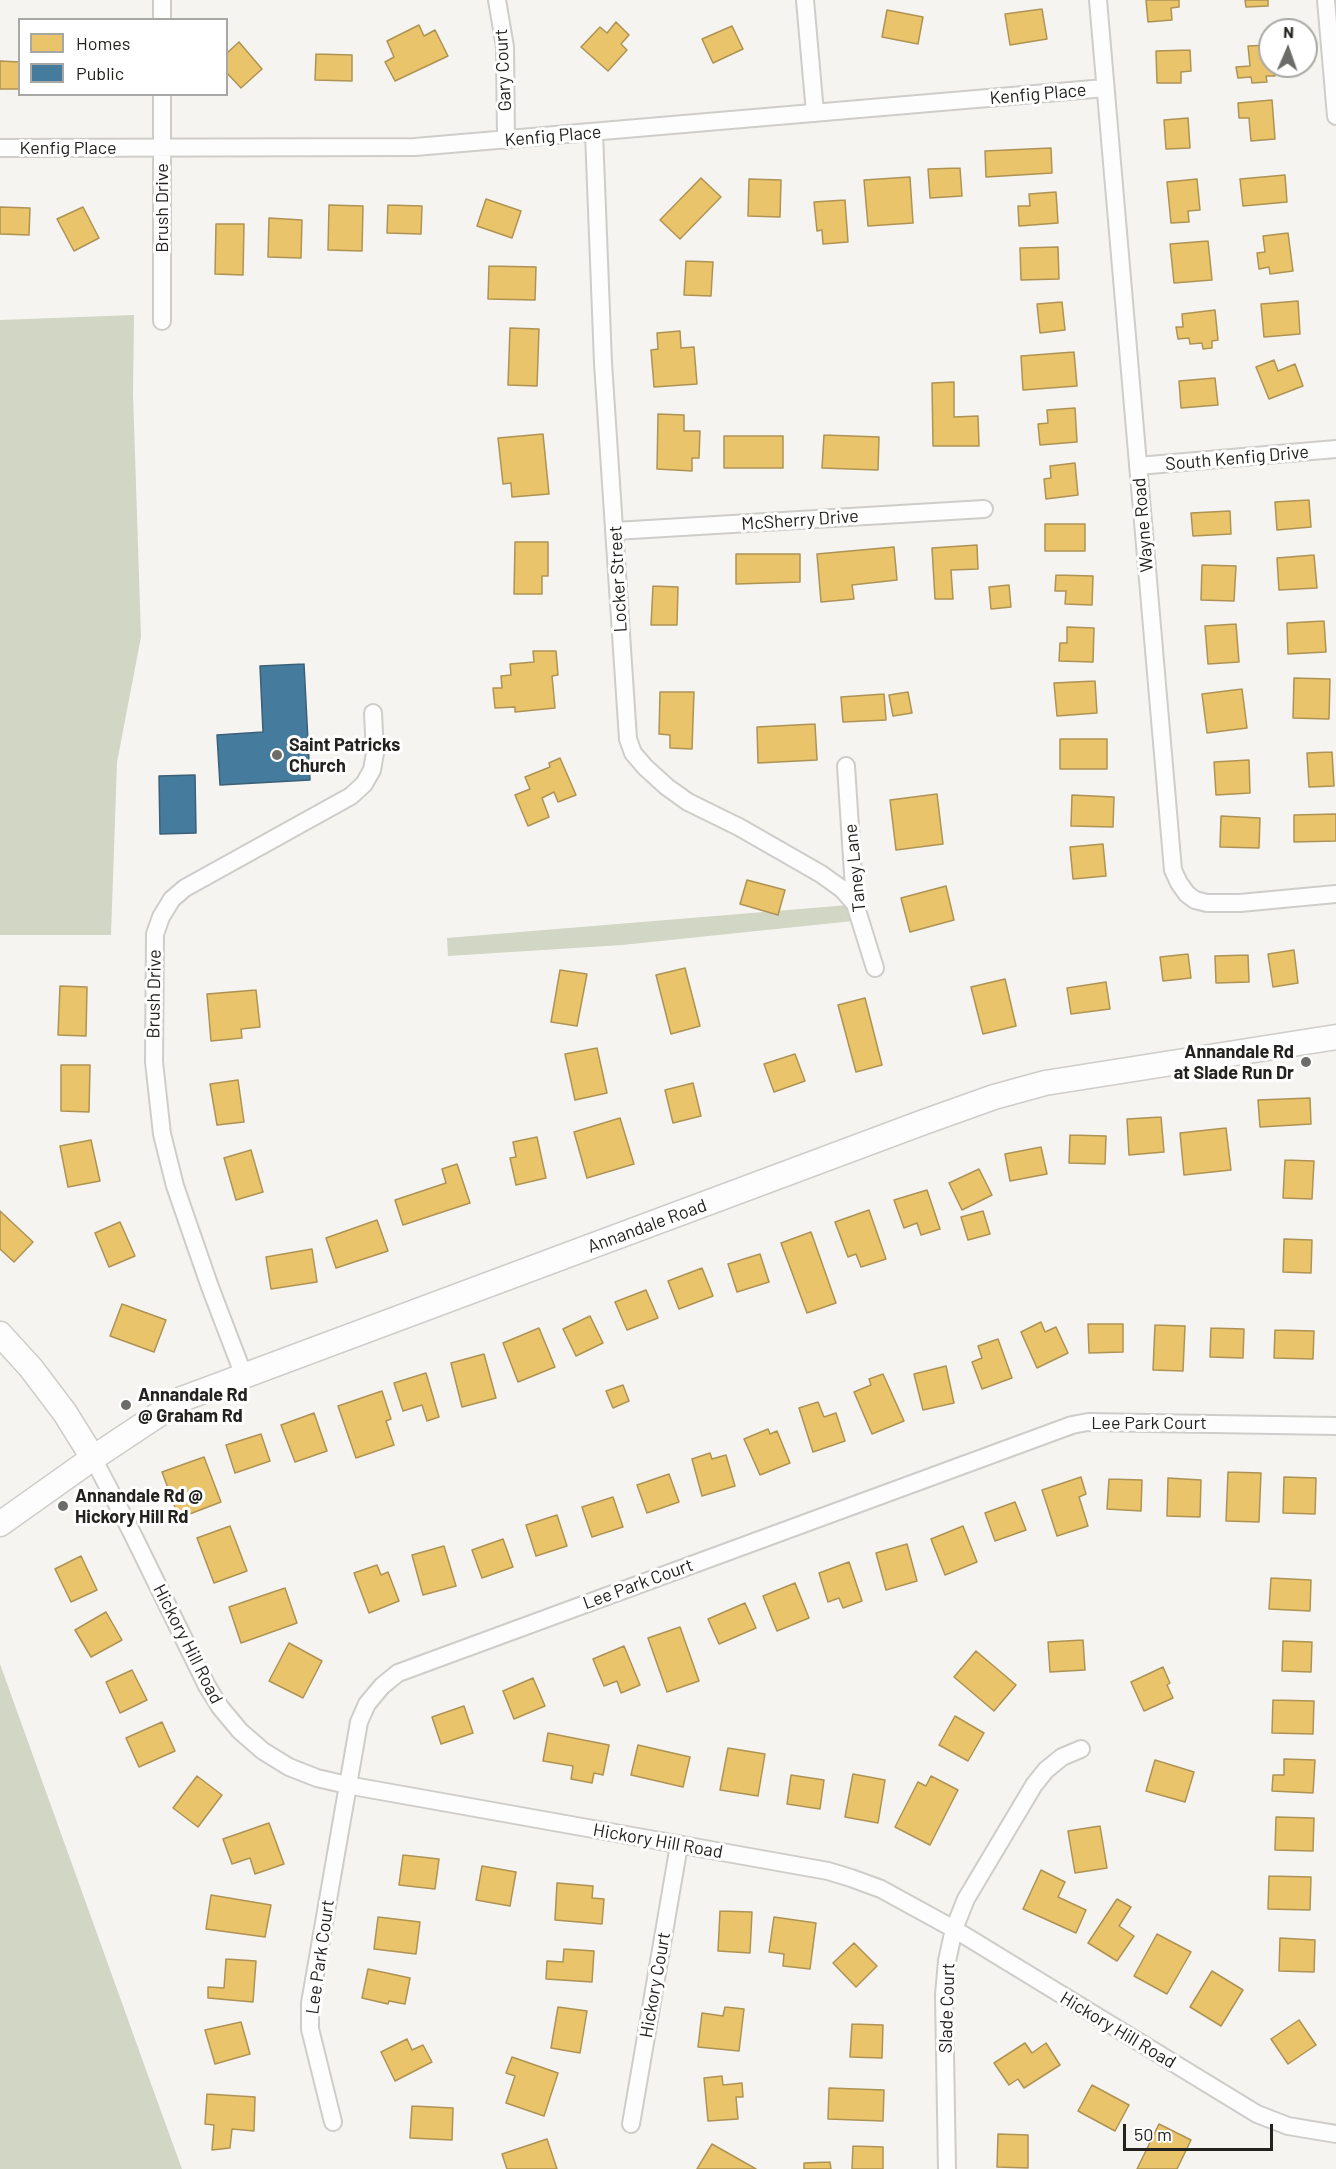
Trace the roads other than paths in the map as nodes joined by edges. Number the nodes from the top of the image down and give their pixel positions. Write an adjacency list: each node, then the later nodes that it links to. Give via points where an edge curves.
1 (162, 0): 6 (street)
2 (497, 0): 12 (street, Gary Court, via 505,47)
3 (805, 0): 9 (street)
4 (1098, 0): 7 (street, Wayne Road)
5 (1326, 0): 10 (street)
6 (162, 18)
7 (1105, 88): 9 (street, Kenfig Place); 17 (street, Wayne Road)
8 (162, 96): 14 (street, Brush Drive)
9 (815, 113): 11 (street, Kenfig Place)
10 (1336, 116)
11 (594, 133): 12 (street, Kenfig Place); 19 (street, Locker Street, via 603,363)
12 (506, 140): 14 (street, Kenfig Place, via 415,147)
13 (0, 148): 14 (street, Kenfig Place)
14 (162, 148): 15 (street, Brush Drive)
15 (162, 321)
16 (1336, 449): 17 (street, South Kenfig Drive)
17 (1138, 466): 22 (street, Wayne Road, via 1173,870 1179,883 1195,900 1207,903)
18 (984, 509): 19 (street, McSherry Drive)
19 (615, 531): 23 (street, Locker Street, via 628,739 633,753 688,802 821,874)
20 (373, 713): 27 (street, Brush Drive, via 375,753 364,784 351,796 185,888 172,899 155,934 154,1062 162,1134 175,1186)
21 (846, 766): 23 (street, Taney Lane)
22 (1336, 894)
23 (855, 904): 24 (street, Taney Lane)
24 (875, 968)
25 (1336, 1037): 27 (main road, Annandale Road, via 1045,1083 994,1097)
26 (0, 1334): 29 (main road, via 31,1368)
27 (244, 1376): 29 (main road, Annandale Road, via 182,1399)
28 (1336, 1426): 32 (street, Lee Park Court, via 1088,1422 1072,1425 407,1669 382,1686 367,1704 359,1722)
29 (93, 1458): 30 (main road, Annandale Road); 32 (street, Hickory Hill Road, via 220,1707 248,1738 289,1767)
30 (0, 1524)
31 (1082, 1749): 34 (street, Slade Court, via 1062,1757 1034,1785 966,1899)
32 (347, 1785): 33 (street, Hickory Hill Road); 35 (street, Lee Park Court, via 310,2004 310,2029)
33 (679, 1845): 34 (street, Hickory Hill Road, via 851,1878 881,1889); 36 (street, Hickory Court)
34 (954, 1929): 37 (street, Hickory Hill Road, via 1257,2114 1287,2126); 38 (street, Slade Court, via 944,1995)
35 (333, 2122)
36 (631, 2124)
37 (1336, 2134)
38 (947, 2169)

